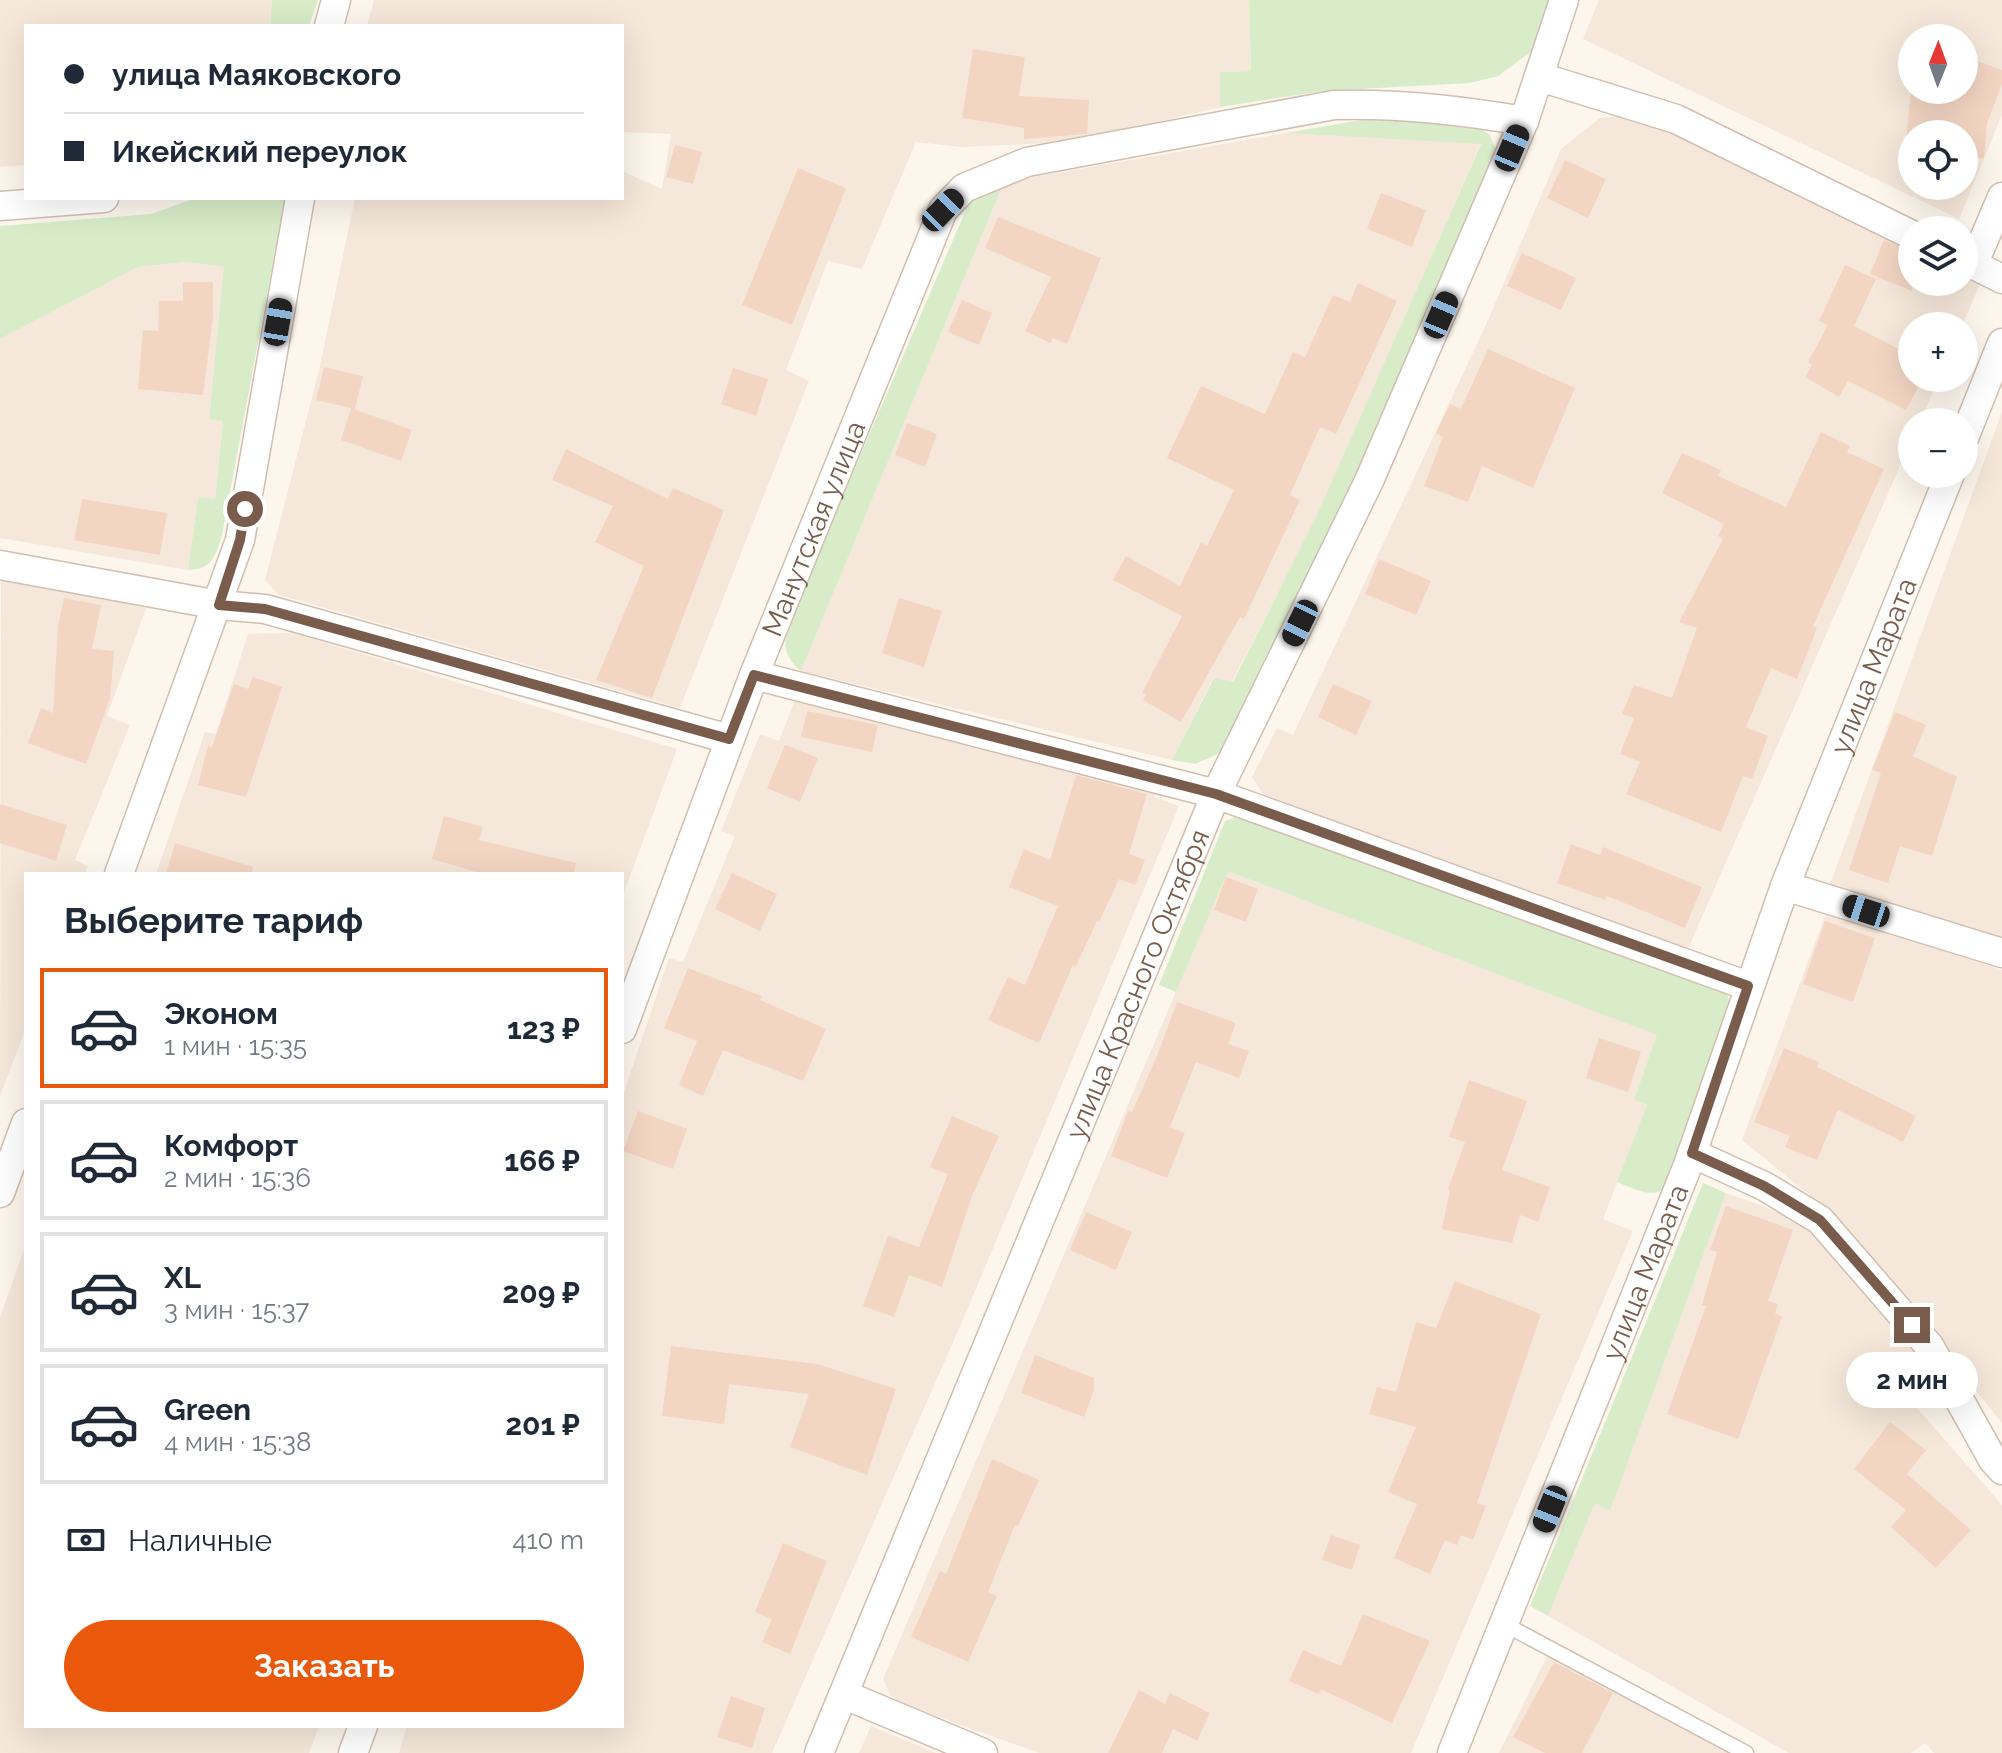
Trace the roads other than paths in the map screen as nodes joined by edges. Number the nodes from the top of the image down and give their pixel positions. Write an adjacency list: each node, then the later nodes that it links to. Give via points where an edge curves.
1 (336, 0): 3 (street)
2 (1564, 0): 4 (street, улица Красного Октября)
3 (330, 24)
4 (1540, 77): 5 (street, улица Красного Октября); 10 (street, via 1676,119)
5 (1524, 121): 19 (street, Манутская улица, via 1454,110 1334,105 1027,162 964,188 943,210); 21 (street, улица Красного Октября, via 1369,481)
6 (2002, 197): 11 (street)
7 (78, 200): 9 (street)
8 (300, 200): 18 (street, via 240,540)
9 (0, 206)
10 (1898, 228)
11 (1978, 244)
12 (1978, 267): 13 (street)
13 (2002, 279)
14 (2002, 343): 15 (street)
15 (1976, 408)
16 (1944, 488): 23 (street, улица Марата)
17 (0, 565): 18 (street)
18 (219, 605): 20 (street, via 265,609); 22 (street)
19 (754, 675): 20 (street, Манутская улица); 21 (street)
20 (729, 739): 26 (street, Манутская улица)
21 (1216, 794): 25 (street); 32 (street, улица Красного Октября)
22 (120, 872)
23 (1785, 886): 24 (street); 25 (street, улица Марата)
24 (2002, 953)
25 (1748, 986): 28 (street, улица Марата)
26 (624, 1024)
27 (24, 1128): 29 (street)
28 (1692, 1153): 30 (street, via 1764,1186 1820,1220 1930,1347); 31 (street, улица Марата)
29 (0, 1193)
30 (2002, 1470)
31 (1504, 1624): 37 (street, улица Марата); 38 (lane)
32 (845, 1695): 35 (street, улица Красного Октября); 36 (street)
33 (362, 1728): 34 (street)
34 (353, 1753)
35 (819, 1753)
36 (983, 1753)
37 (1452, 1753)
38 (1746, 1753)

